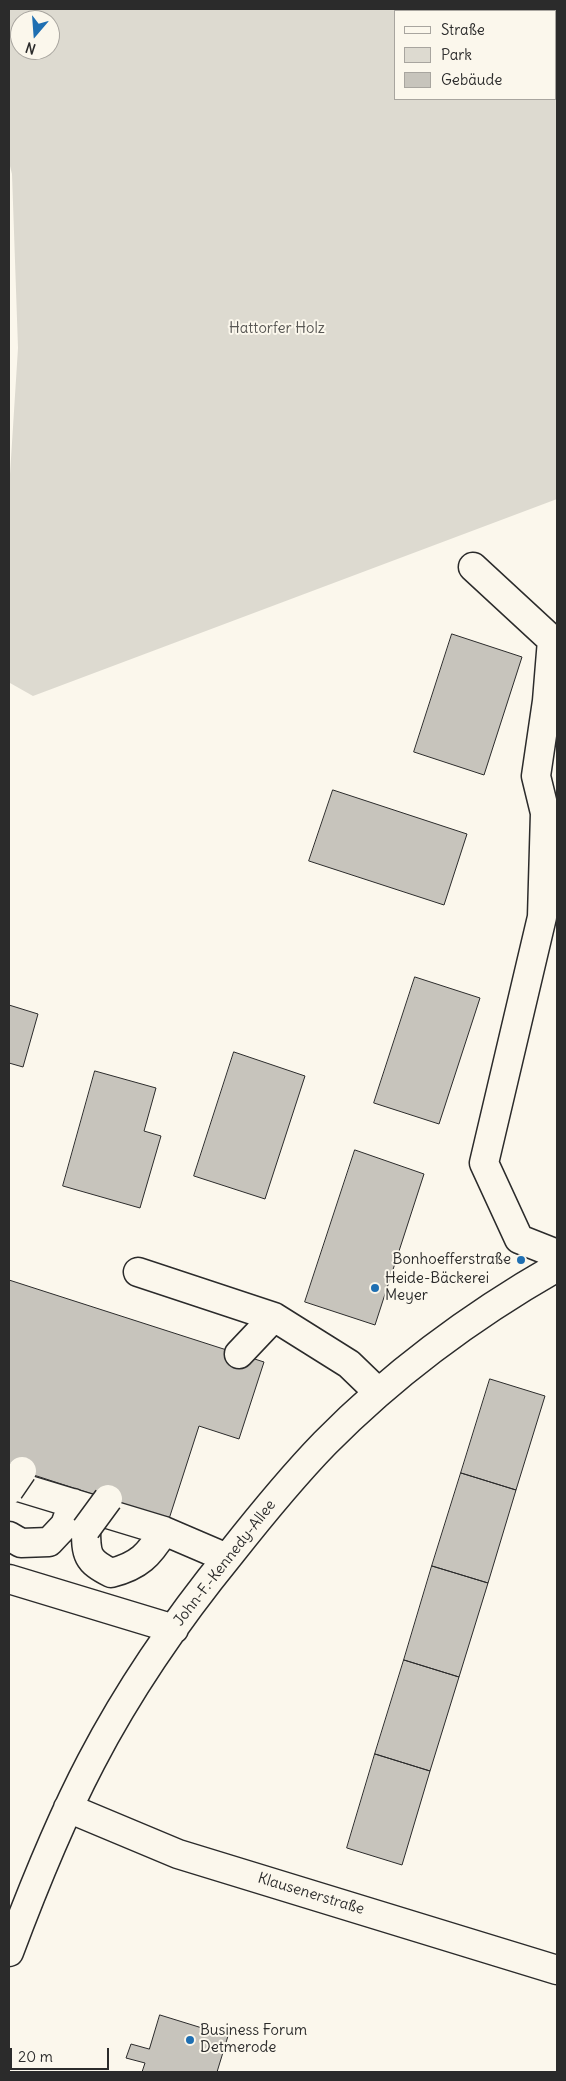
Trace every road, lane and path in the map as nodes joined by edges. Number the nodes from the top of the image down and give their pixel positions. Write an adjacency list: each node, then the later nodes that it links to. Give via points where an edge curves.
1 (473, 567): 2 (street, via 552,640 536,776 545,813)
2 (550, 919): 3 (street, via 484,1163 519,1239)
3 (557, 1254)
4 (557, 1267): 8 (street, John-F.-Kennedy-Allee, via 474,1319)
5 (138, 1272): 6 (street)
6 (274, 1317): 7 (street); 8 (street, via 348,1364)
7 (240, 1354)
8 (378, 1392): 14 (street, John-F.-Kennedy-Allee, via 292,1479)
9 (13, 1482): 11 (street)
10 (108, 1499): 12 (street, bridge, via 86,1529 86,1552 95,1565 111,1573 129,1569 149,1553)
11 (73, 1503): 12 (street); 13 (street, via 65,1525 49,1542 21,1543)
12 (164, 1531): 14 (street)
13 (9, 1536)
14 (227, 1558): 16 (street, John-F.-Kennedy-Allee)
15 (9, 1579): 16 (street)
16 (174, 1629): 17 (street, John-F.-Kennedy-Allee, via 122,1705)
17 (68, 1808): 18 (street, John-F.-Kennedy-Allee); 19 (street, Klausenerstraße, via 178,1854)
18 (9, 1952)
19 (557, 1970)

